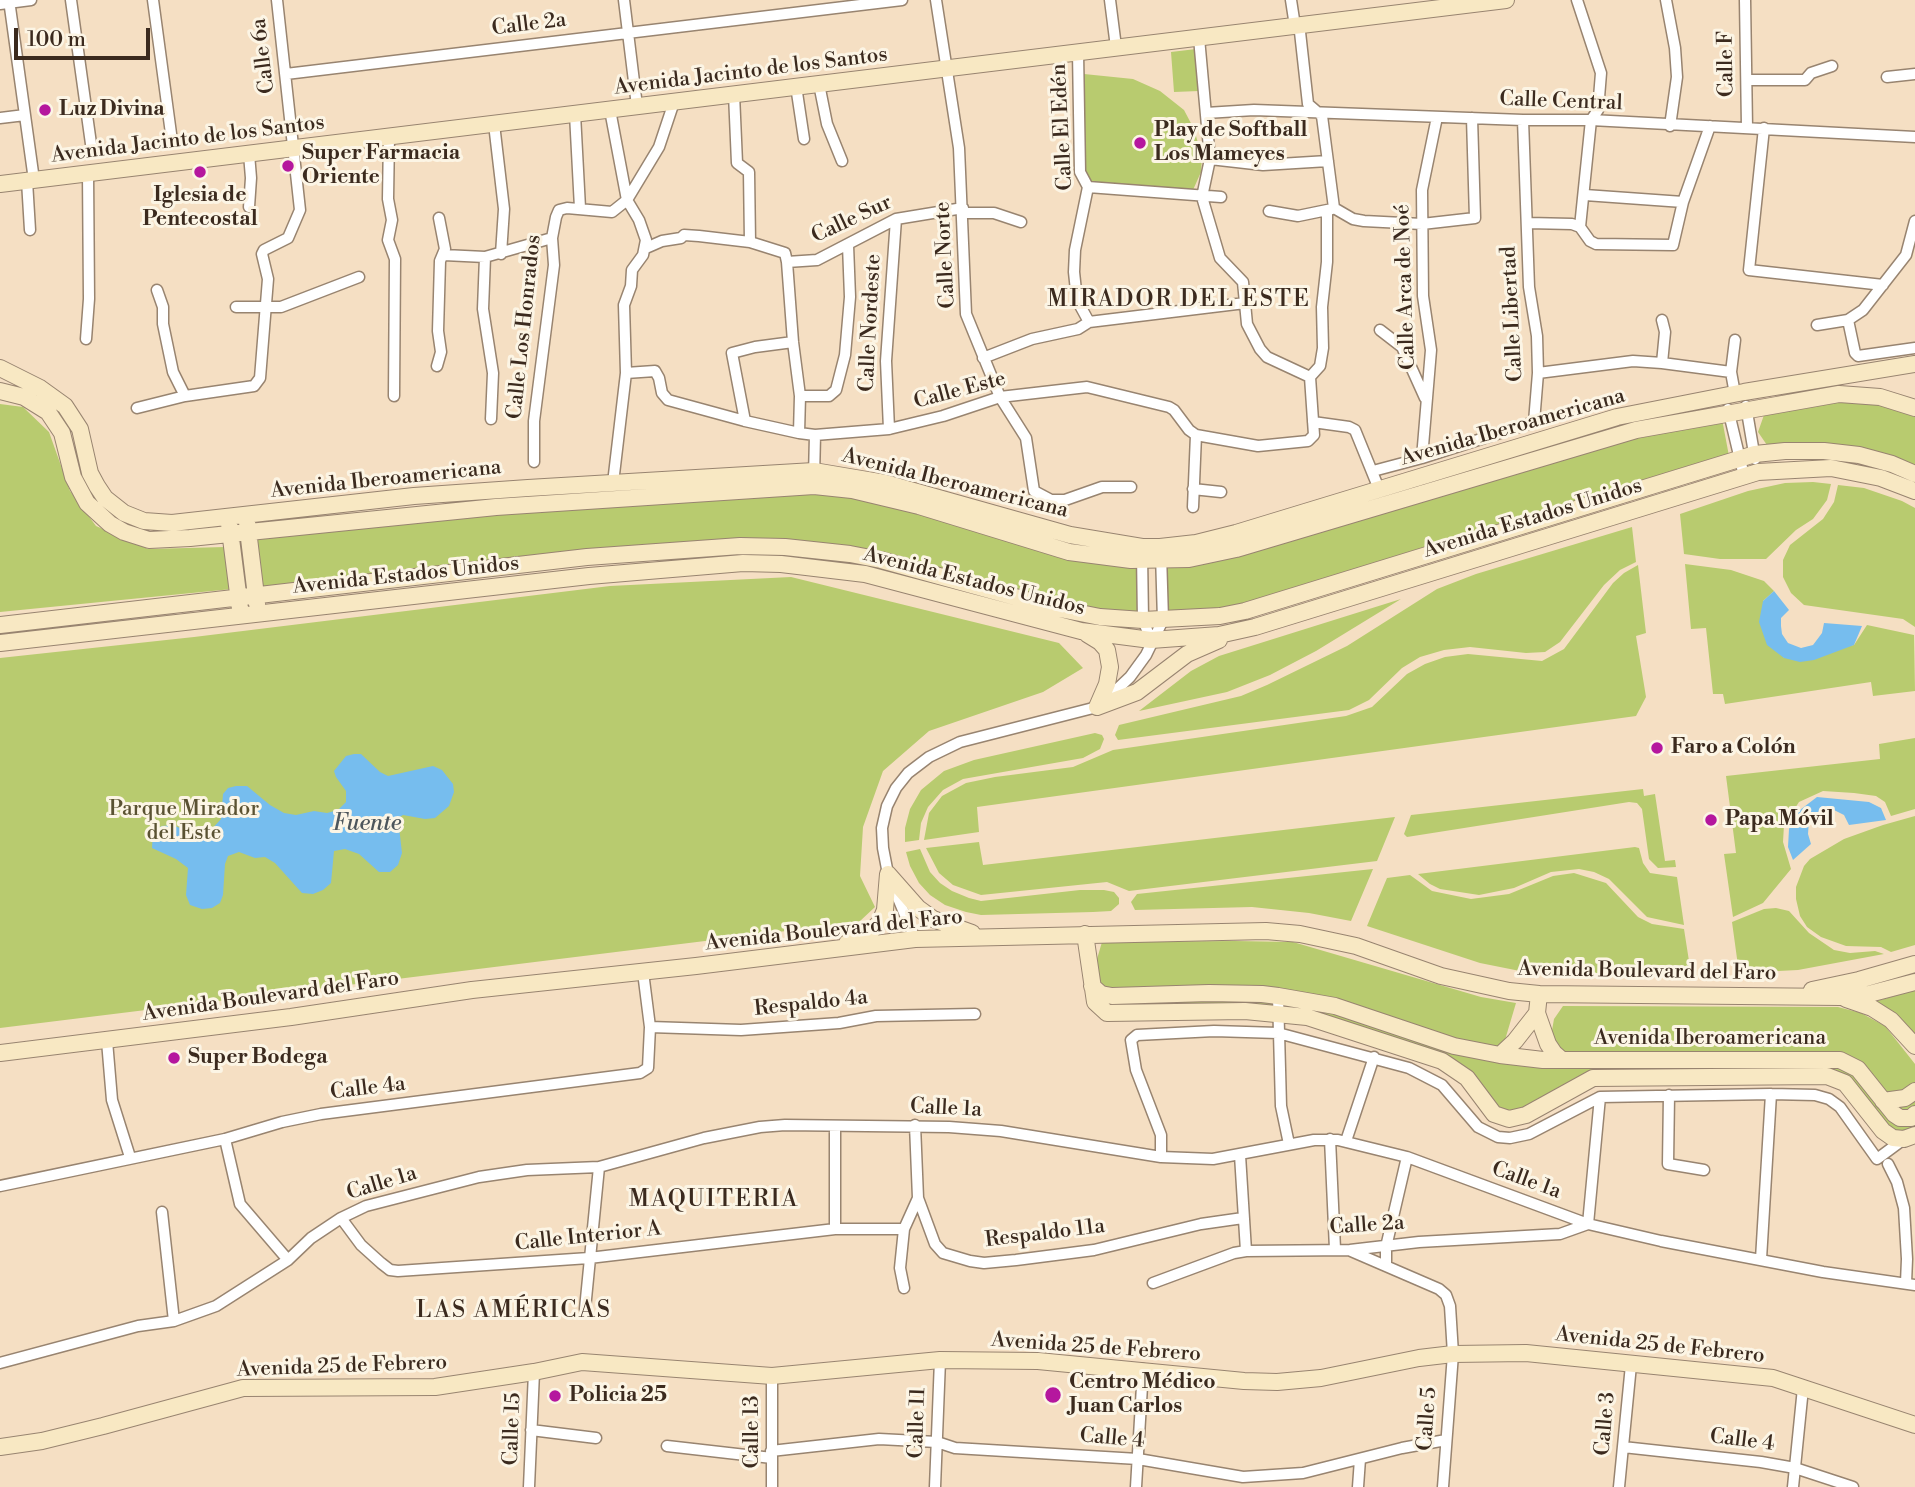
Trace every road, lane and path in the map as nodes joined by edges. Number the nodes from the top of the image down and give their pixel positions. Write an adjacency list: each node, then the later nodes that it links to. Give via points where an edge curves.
1 (31, 0): 14 (street)
2 (71, 0): 51 (street)
3 (153, 0): 49 (street)
4 (281, 0): 22 (street, Calle 6a)
5 (624, 0): 16 (street)
6 (902, 0): 16 (street, Calle 2a)
7 (936, 0): 21 (street, Calle Norte)
8 (1110, 0): 18 (street)
9 (1291, 0): 15 (street)
10 (1506, 0): 15 (street, Avenida Jacinto de los Santos)
11 (1577, 0): 40 (street, via 1601,71 1598,110)
12 (1666, 0): 42 (street, via 1677,76)
13 (1745, 0): 25 (street, Calle F)
14 (6, 2): 35 (street)
15 (1295, 26): 17 (street, Avenida Jacinto de los Santos); 32 (street, via 1300,32 1308,104)
16 (628, 32): 22 (street, Calle 2a); 30 (street)
17 (1199, 38): 18 (street, Avenida Jacinto de los Santos); 33 (street)
18 (1116, 47): 19 (street, Avenida Jacinto de los Santos)
19 (1078, 52): 21 (street, Avenida Jacinto de los Santos); 59 (street, Calle El Edén, via 1080,172)
20 (1832, 66): 25 (street, via 1805,80)
21 (947, 70): 26 (street, Avenida Jacinto de los Santos); 68 (street, Calle Norte)
22 (286, 74): 50 (street, Calle 6a)
23 (1915, 74): 24 (street)
24 (1887, 77)
25 (1747, 80): 44 (street, Calle F)
26 (819, 84): 27 (street, Avenida Jacinto de los Santos); 54 (street, via 827,124)
27 (796, 86): 28 (street, Avenida Jacinto de los Santos); 48 (street)
28 (734, 94): 29 (street, Avenida Jacinto de los Santos); 79 (street, via 737,163 749,173)
29 (674, 102): 30 (street, Avenida Jacinto de los Santos); 63 (street, via 659,147)
30 (637, 106): 31 (street, Avenida Jacinto de los Santos)
31 (610, 110): 34 (street, Avenida Jacinto de los Santos); 63 (street)
32 (1319, 112): 33 (street, Calle Central); 36 (street, Calle Central); 55 (street)
33 (1206, 113): 53 (street)
34 (576, 114): 41 (street, Avenida Jacinto de los Santos); 66 (street)
35 (25, 115): 37 (street); 57 (street)
36 (1437, 117): 38 (street, Calle Central); 75 (street, Calle Arca de Noé, via 1423,181)
37 (0, 118)
38 (1472, 118): 39 (street, Calle Central); 75 (street, via 1476,217)
39 (1523, 120): 40 (street, Calle Central); 74 (street, Calle Libertad)
40 (1591, 120): 42 (street, Calle Central); 60 (street)
41 (494, 124): 46 (street, Avenida Jacinto de los Santos); 83 (street, via 504,209)
42 (1670, 126): 43 (street, Calle Central)
43 (1710, 126): 44 (street, Calle Central); 64 (street)
44 (1747, 127): 45 (street, Calle Central)
45 (1764, 128): 47 (street, Calle Central); 89 (street, via 1749,270)
46 (390, 136): 50 (street, Avenida Jacinto de los Santos); 115 (street, via 392,220 388,240 394,259)
47 (1915, 137)
48 (804, 139)
49 (173, 141)
50 (293, 149): 52 (street, Avenida Jacinto de los Santos); 93 (street, Calle 6a, via 299,217 288,238 262,254 268,279)
51 (92, 151)
52 (249, 154): 56 (street, Avenida Jacinto de los Santos); 65 (street)
53 (1210, 159): 55 (street, via 1263,165); 61 (street)
54 (842, 161)
55 (1328, 161): 67 (street)
56 (88, 173): 57 (street, Avenida Jacinto de los Santos); 99 (street)
57 (31, 180): 58 (street, Avenida Jacinto de los Santos); 77 (street)
58 (0, 184)
59 (1088, 187): 61 (street); 96 (street, Calle El Edén, via 1074,272 1077,300)
60 (1585, 195): 64 (street); 76 (street)
61 (1202, 197): 62 (street); 91 (street, via 1220,258 1243,281)
62 (1221, 197)
63 (627, 200): 66 (street, via 612,212); 81 (street, via 645,234)
64 (1683, 202): 76 (street, via 1673,245 1593,243)
65 (249, 207)
66 (580, 208): 78 (street, Calle Los Honrados, via 559,210)
67 (1331, 209): 69 (street, via 1297,216); 75 (street, via 1360,221); 111 (street, via 1322,301 1323,348 1320,366)
68 (963, 211): 71 (street, Calle Sur); 73 (street, Calle Sur, via 994,213); 103 (street, Calle Norte, via 966,310)
69 (1269, 211)
70 (439, 218): 82 (street)
71 (896, 219): 80 (street, Calle Sur); 126 (street, Calle Nordeste, via 886,360)
72 (1915, 221): 84 (street)
73 (1021, 222)
74 (1528, 223): 76 (street); 110 (street, Calle Libertad)
75 (1422, 224): 118 (street, Calle Arca de Noé, via 1423,296 1431,350)
76 (1580, 227)
77 (30, 230)
78 (552, 238): 83 (street); 132 (street, Calle Los Honrados, via 554,265 534,421)
79 (750, 242): 81 (street, via 682,236); 86 (street, via 785,253)
80 (848, 245): 86 (street, Calle Sur, via 818,259); 116 (street, via 850,297 845,355 836,390 829,396)
81 (646, 248): 109 (street, via 632,270 624,305)
82 (444, 254): 85 (street); 106 (street, via 440,261 441,357)
83 (501, 254): 85 (street)
84 (1906, 256): 87 (street); 89 (street)
85 (485, 257): 123 (street, via 483,309 493,373)
86 (787, 262): 101 (street)
87 (1915, 264)
88 (359, 277): 93 (street, via 281,307)
89 (1884, 285): 95 (street)
90 (157, 290): 114 (street, via 173,372)
91 (1245, 303): 96 (street); 111 (street, via 1248,326 1264,354)
92 (236, 307): 93 (street)
93 (266, 308): 114 (street, via 258,383)
94 (1662, 320): 104 (street)
95 (1848, 320): 97 (street); 102 (street, via 1858,356)
96 (1089, 322): 103 (street, via 1078,330 1032,339)
97 (1816, 325)
98 (1380, 330): 118 (street, via 1402,348)
99 (86, 339)
100 (1735, 340): 108 (street)
101 (793, 342): 116 (street); 124 (street, via 732,353)
102 (1915, 348)
103 (983, 358): 117 (street, Calle Norte)
104 (1662, 363): 108 (street); 110 (street, via 1628,362)
105 (1915, 364): 113 (street, Avenida Iberoamericana)
106 (437, 366)
107 (0, 368): 145 (street, Avenida Iberoamericana, via 65,406 80,429 97,486 124,513 157,523)
108 (1731, 372): 113 (street)
109 (626, 373): 124 (street, Calle Este, via 654,371 668,400); 137 (street)
110 (1538, 373): 131 (street, Calle Libertad, via 1533,423)
111 (1310, 377): 125 (street)
112 (0, 391): 145 (street, Avenida Iberoamericana, via 24,397 48,412 62,433 78,489 110,524 149,540 164,541)
113 (1735, 394): 121 (street); 122 (street); 140 (street, Avenida Iberoamericana, via 1617,417)
114 (185, 396): 119 (street)
115 (394, 396)
116 (800, 396): 127 (street)
117 (1000, 397): 126 (street, Calle Este); 129 (street, Calle Este, via 1089,387 1169,407); 138 (street, Calle Norte, via 1026,438 1034,491 1052,500 1065,500 1102,487)
118 (1426, 401): 131 (street, Calle Arca de Noé)
119 (137, 408)
120 (1915, 408): 121 (street, Avenida Iberoamericana, via 1880,397 1839,394)
121 (1747, 411): 122 (street, Avenida Iberoamericana); 130 (street)
122 (1729, 413): 130 (street); 147 (street, Avenida Iberoamericana, via 1599,439 1236,549 1189,559)
123 (491, 419)
124 (744, 421): 127 (street, Calle Este)
125 (1313, 422): 129 (street, via 1312,439 1291,443 1258,446); 133 (street, via 1355,430)
126 (889, 429): 128 (street, Calle Este)
127 (799, 433): 128 (street, Calle Este)
128 (815, 435): 136 (street)
129 (1196, 435): 139 (street)
130 (1747, 456): 134 (street); 135 (street, Avenida Estados Unidos, via 1785,451 1847,453); 155 (street, Avenida Estados Unidos, via 1245,611)
131 (1422, 458): 133 (street, Calle Libertad)
132 (534, 462)
133 (1373, 471): 140 (street)
134 (1751, 474): 141 (street, Avenida Estados Unidos, via 1831,468 1881,478); 157 (street, Avenida Estados Unidos)
135 (1915, 474)
136 (814, 479): 137 (street, Avenida Iberoamericana); 144 (street, Avenida Iberoamericana); 146 (street, Avenida Iberoamericana, via 886,483)
137 (613, 483): 144 (street, Avenida Iberoamericana, via 414,496)
138 (1131, 487)
139 (1193, 489): 142 (street); 143 (street)
140 (1379, 489): 147 (street, Avenida Iberoamericana)
141 (1915, 491)
142 (1221, 492)
143 (1193, 507)
144 (247, 524): 145 (street, Avenida Iberoamericana); 150 (street)
145 (229, 526): 151 (street)
146 (1142, 553): 147 (street, Avenida Iberoamericana); 154 (street)
147 (1161, 554): 155 (street)
148 (587, 557): 149 (street); 150 (street, Avenida Estados Unidos); 154 (street, Avenida Estados Unidos, via 740,546 850,554 1055,608)
149 (589, 576): 152 (street, Avenida Estados Unidos); 158 (street, Avenida Estados Unidos, via 781,564 864,574)
150 (256, 596): 151 (street, Avenida Estados Unidos); 152 (street)
151 (239, 599): 153 (street); 156 (street, Avenida Estados Unidos)
152 (258, 614): 153 (street, Avenida Estados Unidos)
153 (241, 615): 160 (street, Avenida Estados Unidos)
154 (1143, 620): 155 (street, Avenida Estados Unidos); 159 (street)
155 (1163, 620): 159 (street)
156 (0, 625)
157 (1255, 627): 159 (street, Avenida Estados Unidos); 161 (street, via 1203,646 1137,692)
158 (1082, 631): 159 (street, Avenida Estados Unidos); 161 (street, via 1107,650 1110,667)
159 (1152, 640): 161 (street, via 1130,677)
160 (0, 643)
161 (1097, 707): 162 (street, via 960,741 908,773 887,806 882,828)
162 (888, 874): 164 (street, via 933,919); 165 (street); 166 (street, via 880,922)
163 (1085, 934): 164 (street, Avenida Boulevard del Faro); 170 (street, Avenida Boulevard del Faro, via 1300,934 1356,946 1476,985); 173 (street, Avenida Iberoamericana, via 1092,986 1101,994 1222,993)
164 (984, 937): 165 (street, Avenida Boulevard del Faro)
165 (915, 939): 166 (street, Avenida Boulevard del Faro)
166 (839, 947): 168 (street, Avenida Boulevard del Faro)
167 (1915, 964): 171 (street, Avenida Boulevard del Faro)
168 (643, 972): 176 (street, Calle 4a); 178 (street, Avenida Boulevard del Faro, via 472,990)
169 (1915, 982): 172 (street, Avenida Boulevard del Faro)
170 (1539, 994): 171 (street, Avenida Boulevard del Faro); 174 (street)
171 (1796, 996): 172 (street, Avenida Boulevard del Faro)
172 (1841, 997): 179 (street, via 1891,1020)
173 (1278, 1004): 177 (street); 181 (street, Avenida Iberoamericana, via 1335,1006 1454,1045); 192 (street, Avenida Iberoamericana, via 1442,1061 1467,1078 1494,1114 1509,1119 1526,1115 1593,1079 1827,1076 1845,1083 1883,1131)
174 (1537, 1013): 181 (street); 183 (street, via 1548,1044)
175 (975, 1014): 176 (street, Respaldo 4a, via 876,1016 741,1030)
176 (650, 1027): 193 (street, Calle 4a, via 648,1068 640,1073 321,1114)
177 (1278, 1033): 182 (street); 196 (street, via 1281,1106); 199 (street, via 1214,1031 1138,1035 1131,1040 1136,1070 1161,1135)
178 (107, 1041): 180 (street, Avenida Boulevard del Faro); 198 (street, via 112,1100)
179 (1915, 1046)
180 (0, 1052)
181 (1500, 1055): 183 (street, Avenida Iberoamericana)
182 (1374, 1057): 187 (street, via 1442,1085 1478,1127 1498,1137 1521,1138); 195 (street)
183 (1562, 1060): 188 (street, Avenida Iberoamericana, via 1840,1060 1858,1069)
184 (1915, 1091): 188 (street, via 1905,1098)
185 (1771, 1094): 186 (street); 201 (street, via 1829,1099); 217 (street)
186 (1669, 1095): 187 (street); 203 (street, via 1668,1164)
187 (1600, 1097): 209 (street)
188 (1883, 1101): 189 (street, Avenida Iberoamericana, via 1900,1118)
189 (1915, 1114)
190 (915, 1125): 191 (street, Calle 1a); 199 (street, Calle 1a, via 1001,1131); 205 (street, Respaldo 11a)
191 (835, 1127): 202 (street, Calle 1a, via 760,1127); 210 (street)
192 (1904, 1137): 201 (street)
193 (225, 1139): 198 (street, Calle 4a); 218 (street, via 240,1204)
194 (1330, 1139): 195 (street, Calle 1a); 196 (street, Calle 1a); 213 (street)
195 (1346, 1141): 200 (street, Calle 1a)
196 (1289, 1144): 197 (street, Calle 1a)
197 (1240, 1155): 199 (street, Calle 1a); 208 (street)
198 (130, 1157): 204 (street, Calle 4a)
199 (1161, 1157)
200 (1407, 1157): 209 (street, Calle 1a); 212 (street)
201 (1880, 1158): 221 (street, via 1897,1182 1904,1208)
202 (599, 1167): 207 (street, Calle 1a, via 479,1177 366,1206); 216 (street)
203 (1704, 1170)
204 (0, 1186)
205 (918, 1198): 208 (street, Respaldo 11a, via 935,1244 943,1253 984,1263 1094,1250); 211 (street)
206 (162, 1212): 224 (street)
207 (341, 1218): 216 (street, Calle Interior A, via 361,1245 390,1270); 218 (street, Calle 1a)
208 (1243, 1218): 215 (street)
209 (1588, 1224): 212 (street, Calle 2a, via 1560,1234); 217 (street, Calle 1a)
210 (835, 1229): 211 (street, Calle Interior A); 216 (street, Calle Interior A)
211 (904, 1229): 222 (street, via 900,1268)
212 (1386, 1247): 214 (street, Calle 2a); 219 (street)
213 (1335, 1249): 214 (street, Calle 2a); 215 (street, Calle 2a)
214 (1350, 1250): 219 (street)
215 (1246, 1251): 220 (street, Calle 2a)
216 (589, 1258): 223 (street)
217 (1761, 1259): 221 (street, Calle 1a)
218 (288, 1260): 224 (street, Calle 1a, via 216,1306)
219 (1386, 1266): 225 (street, Calle 5, via 1446,1295)
220 (1153, 1283)
221 (1910, 1284)
222 (904, 1288)
223 (585, 1309)
224 (174, 1321): 227 (street, Calle 1a, via 138,1326)
225 (1453, 1354): 228 (street, Avenida 25 de Febrero, via 1526,1353); 229 (street, Avenida 25 de Febrero, via 1277,1382); 237 (street, Calle 5)
226 (940, 1360): 229 (street, Avenida 25 de Febrero); 231 (street, Avenida 25 de Febrero); 238 (street, Calle 11)
227 (0, 1363)
228 (1631, 1365): 232 (street, Avenida 25 de Febrero, via 1773,1378); 241 (street, Calle 3)
229 (1143, 1369): 244 (street)
230 (534, 1372): 231 (street, Avenida 25 de Febrero, via 582,1362); 234 (street, Avenida 25 de Febrero, via 435,1387 243,1388); 235 (street, Calle 15)
231 (772, 1376): 242 (street, Calle 13)
232 (1803, 1388): 233 (street, Avenida 25 de Febrero); 246 (street)
233 (1915, 1424)
234 (103, 1426): 240 (street, Avenida 25 de Febrero); 243 (street, Avenida 25 de Febrero)
235 (531, 1430): 236 (street); 247 (street, Calle 15)
236 (596, 1438)
237 (1446, 1440): 245 (street, Calle 4); 252 (street, Calle 5)
238 (937, 1442): 242 (street, Calle 4, via 879,1439); 244 (street, Calle 4, via 955,1448); 249 (street, Calle 11)
239 (667, 1446): 242 (street, Calle 4)
240 (0, 1447)
241 (1623, 1447): 246 (street, Calle 4); 253 (street, Calle 3)
242 (771, 1454): 248 (street, Calle 13)
243 (0, 1456)
244 (1138, 1459): 245 (street, Calle 4, via 1243,1477 1303,1473); 250 (street)
245 (1360, 1459): 251 (street)
246 (1795, 1468): 254 (street); 255 (street, Calle 4)
247 (529, 1487)
248 (772, 1487)
249 (935, 1487)
250 (1136, 1487)
251 (1358, 1487)
252 (1443, 1487)
253 (1619, 1487)
254 (1793, 1487)
255 (1853, 1487)

